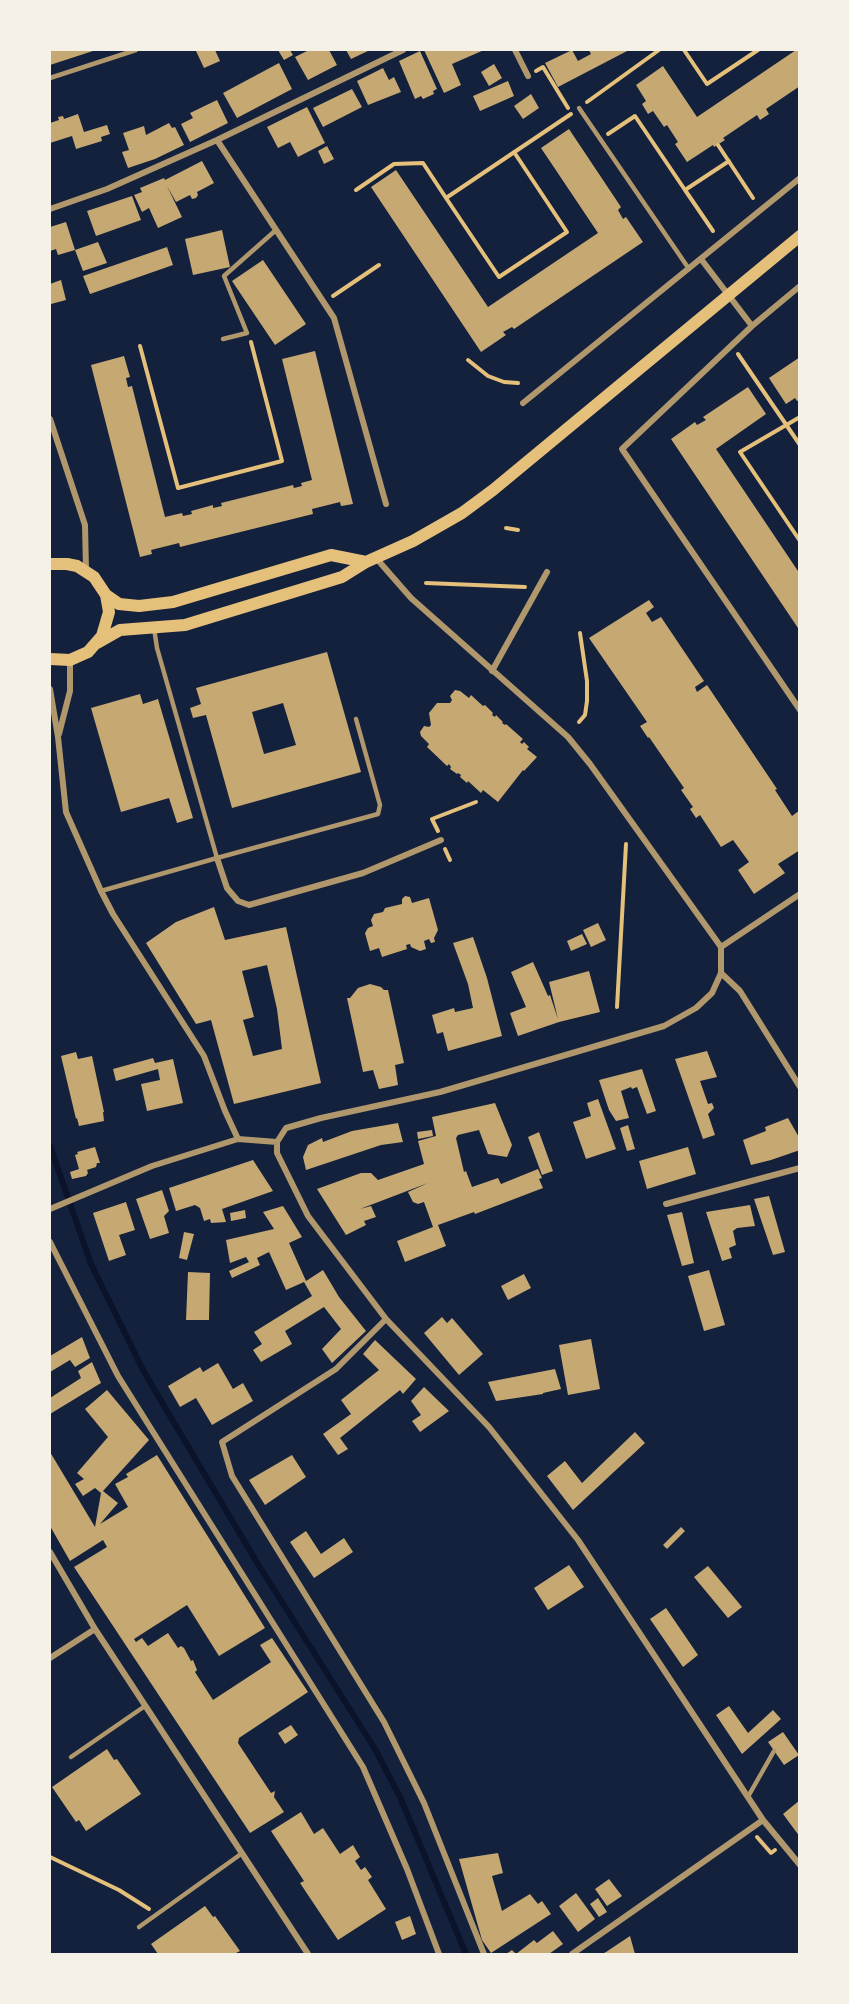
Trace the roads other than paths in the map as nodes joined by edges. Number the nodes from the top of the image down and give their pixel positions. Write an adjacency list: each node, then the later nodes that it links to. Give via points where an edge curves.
1 (136, 50): 5 (lane)
2 (403, 50): 7 (street)
3 (515, 50): 4 (street)
4 (528, 76)
5 (50, 78)
6 (579, 108): 13 (lane)
7 (217, 140): 9 (street, via 108,189); 10 (street)
8 (800, 178): 12 (street)
9 (50, 209)
10 (276, 230): 17 (lane, via 224,276 247,333); 20 (street, via 334,318)
11 (800, 236): 15 (main road)
12 (701, 259): 13 (street); 15 (street)
13 (689, 269): 18 (street)
14 (800, 286): 16 (street)
15 (728, 294): 16 (street); 21 (main road, via 493,490 452,519)
16 (752, 326): 32 (street, via 622,449)
17 (223, 339)
18 (523, 402)
19 (50, 419): 23 (street, via 85,525)
20 (387, 504)
21 (371, 560): 25 (main road, via 331,555 173,602 119,604); 26 (main road, via 342,577 267,601 184,624); 30 (street)
22 (50, 564): 23 (main road, via 67,564)
23 (86, 571): 25 (main road)
24 (547, 572): 30 (street)
25 (106, 595): 27 (main road, via 108,620)
26 (154, 628): 27 (main road, via 120,630); 36 (lane)
27 (98, 643): 29 (main road)
28 (50, 659): 29 (main road)
29 (70, 660): 34 (street, via 70,691)
30 (492, 670): 39 (street, via 567,737 590,764)
31 (50, 689): 34 (street)
32 (800, 710)
33 (356, 719): 36 (lane, via 380,806 378,814)
34 (58, 737): 37 (street, via 66,812)
35 (441, 840): 36 (street, via 363,873 249,904 238,901 227,888)
36 (217, 858): 37 (lane)
37 (101, 891): 42 (street, via 204,1056)
38 (800, 894): 39 (street)
39 (721, 947): 40 (street)
40 (721, 973): 41 (street, via 740,991); 43 (street, via 712,993 696,1008 664,1026 440,1092 286,1128)
41 (800, 1087)
42 (238, 1139): 43 (street); 46 (street, via 152,1166)
43 (277, 1142): 48 (street, via 277,1153 308,1216)
44 (800, 1168): 45 (street)
45 (666, 1204)
46 (50, 1209)
47 (50, 1242): 61 (street, via 118,1376 363,1767)
48 (386, 1319): 55 (street, via 489,1427 578,1540); 62 (street, via 336,1369 222,1442 232,1476 384,1722 424,1803)
49 (50, 1552): 50 (street)
50 (95, 1629): 51 (street); 52 (street)
51 (50, 1658)
52 (146, 1706): 54 (lane); 57 (street)
53 (774, 1751): 55 (lane)
54 (71, 1757)
55 (748, 1795): 56 (street)
56 (763, 1820): 58 (street); 63 (street)
57 (241, 1854): 59 (lane); 60 (street)
58 (800, 1865)
59 (139, 1927)
60 (308, 1954)
61 (439, 1954)
62 (484, 1954)
63 (572, 1954)

